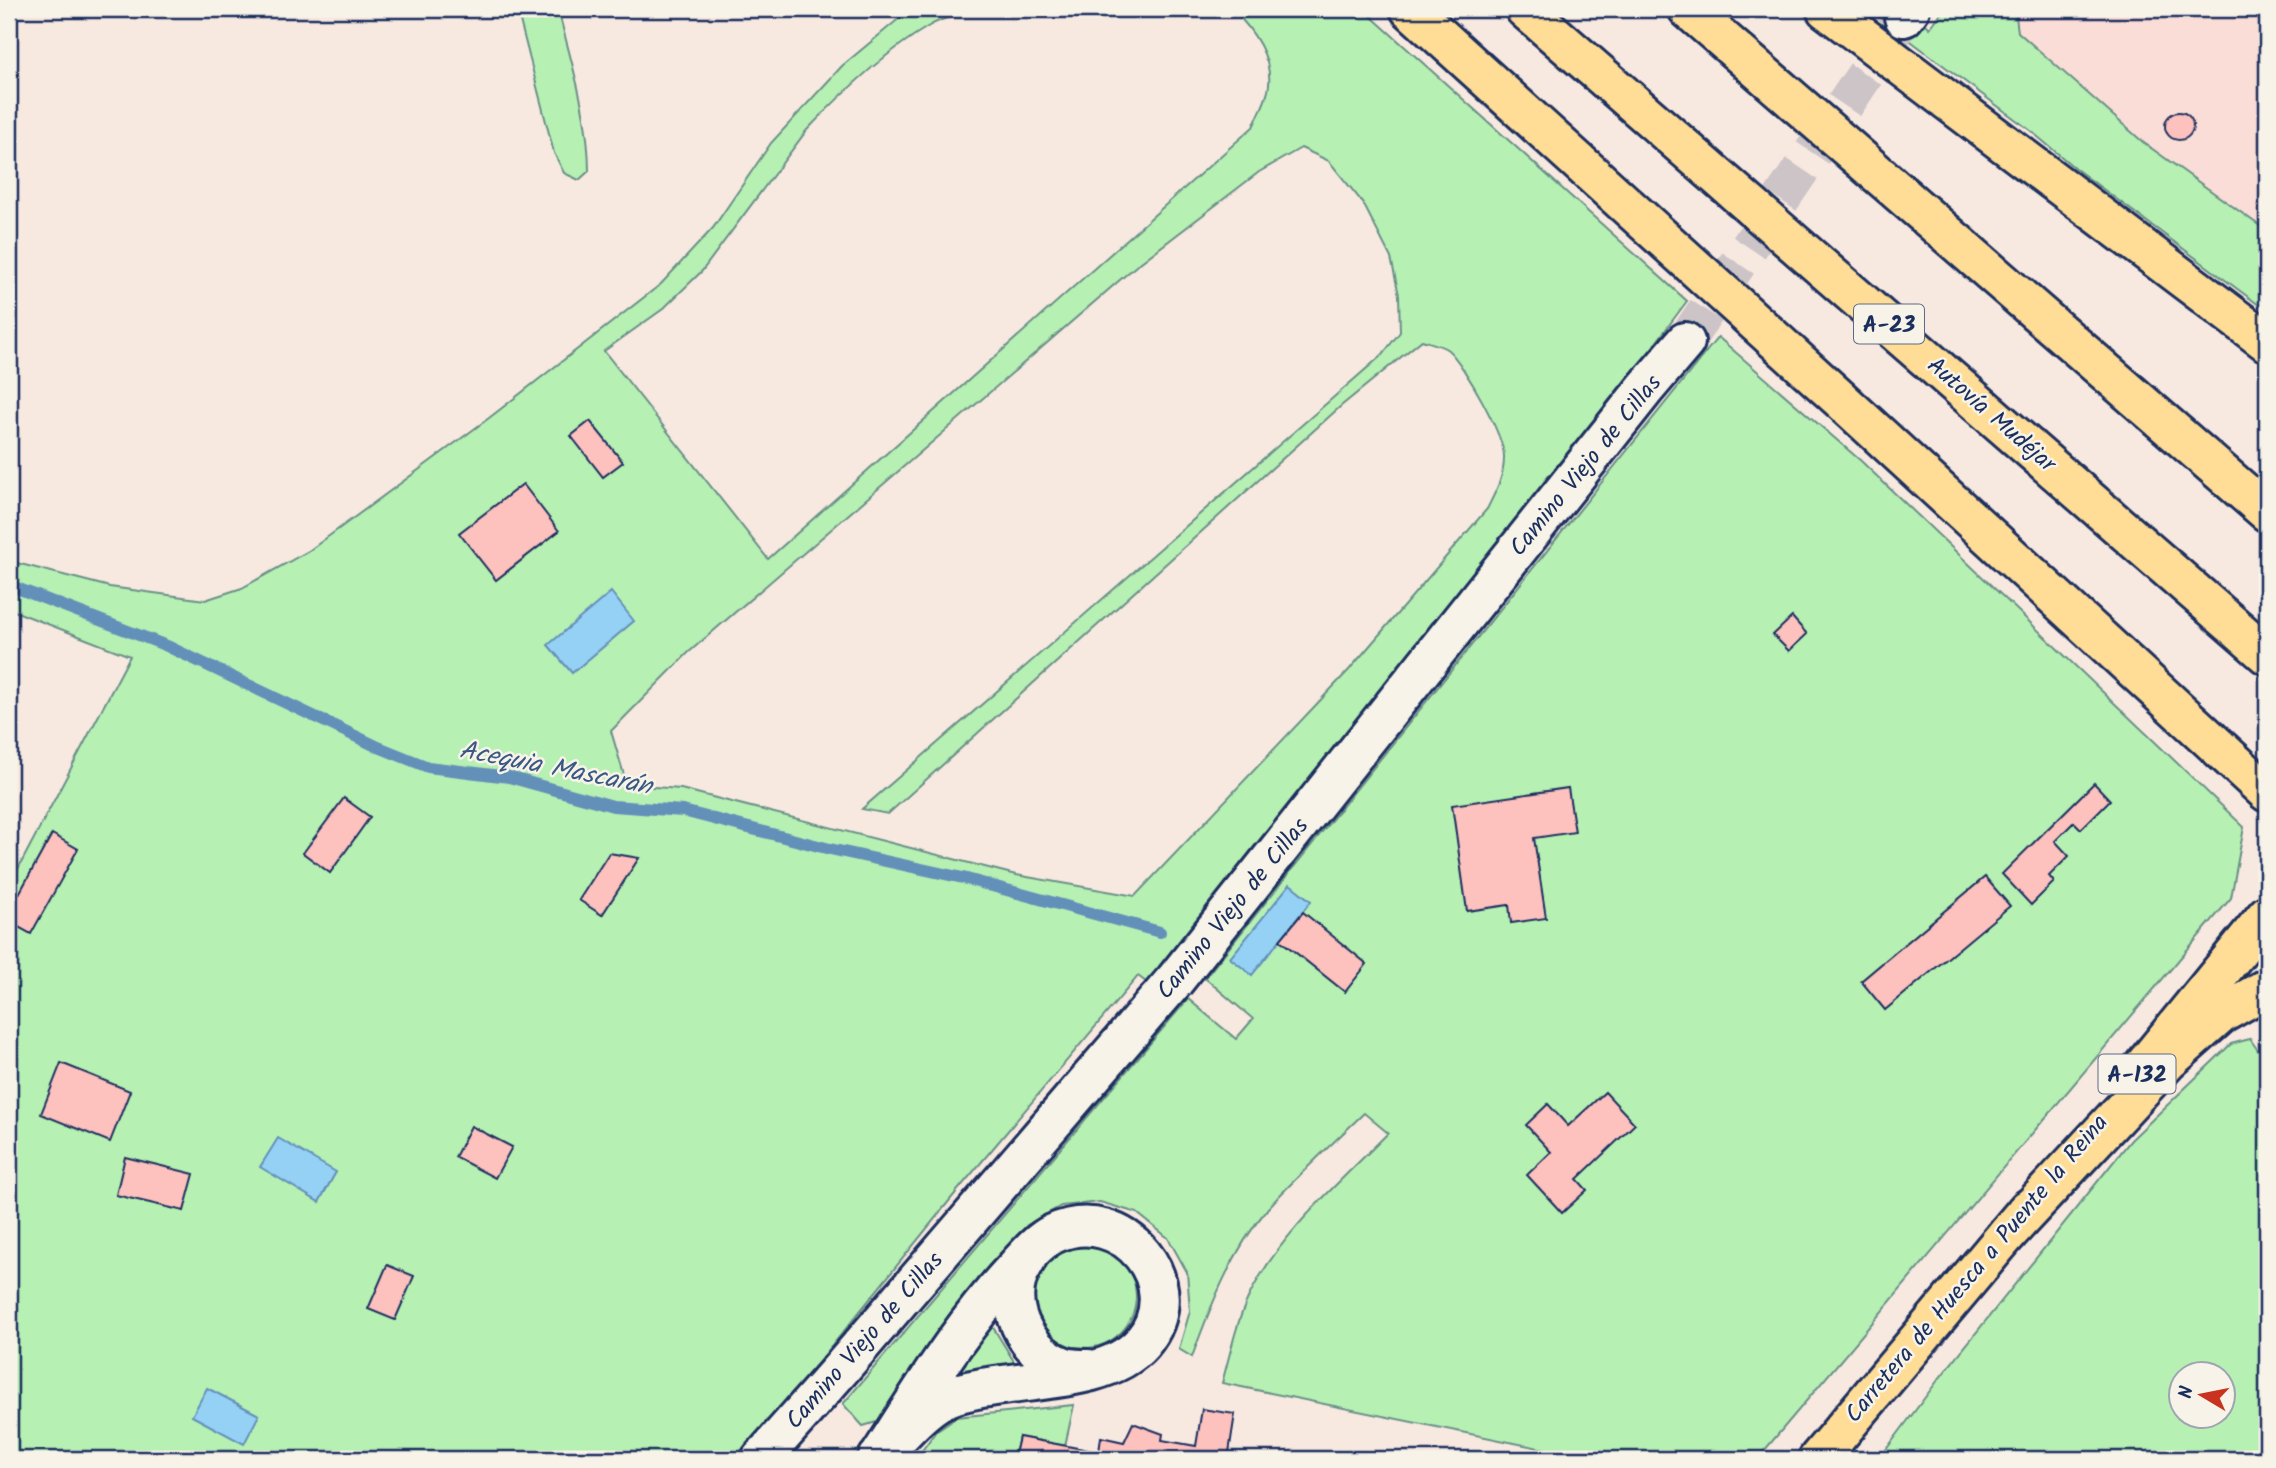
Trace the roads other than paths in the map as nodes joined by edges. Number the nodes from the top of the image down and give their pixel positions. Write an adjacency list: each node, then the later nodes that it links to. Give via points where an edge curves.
1 (1410, 9): 9 (main road)
2 (1525, 9): 8 (main road, Autovía Mudéjar / A-23)
3 (1688, 9): 7 (main road)
4 (1826, 9): 6 (main road)
5 (1685, 342): 15 (street, Camino Viejo de Cillas, via 1175,980)
6 (2267, 342)
7 (2267, 512)
8 (2259, 648)
9 (2267, 792)
10 (2267, 915): 12 (main road, Carretera de Huesca a Puente la Reina / A-132)
11 (2267, 988): 12 (main road, via 2221,1014 2168,1061)
12 (2007, 1234): 17 (main road, Carretera de Huesca a Puente la Reina / A-132)
13 (1030, 1253): 14 (street, via 1017,1278 1014,1306 1023,1333 1042,1354 1058,1363); 14 (street, via 1051,1234 1079,1226 1106,1228 1131,1241 1149,1263 1158,1290 1156,1318 1142,1343 1121,1361); 16 (street, via 958,1336)
14 (1094, 1370): 16 (street, via 963,1391 942,1399)
15 (761, 1459)
16 (878, 1459)
17 (1818, 1459)

